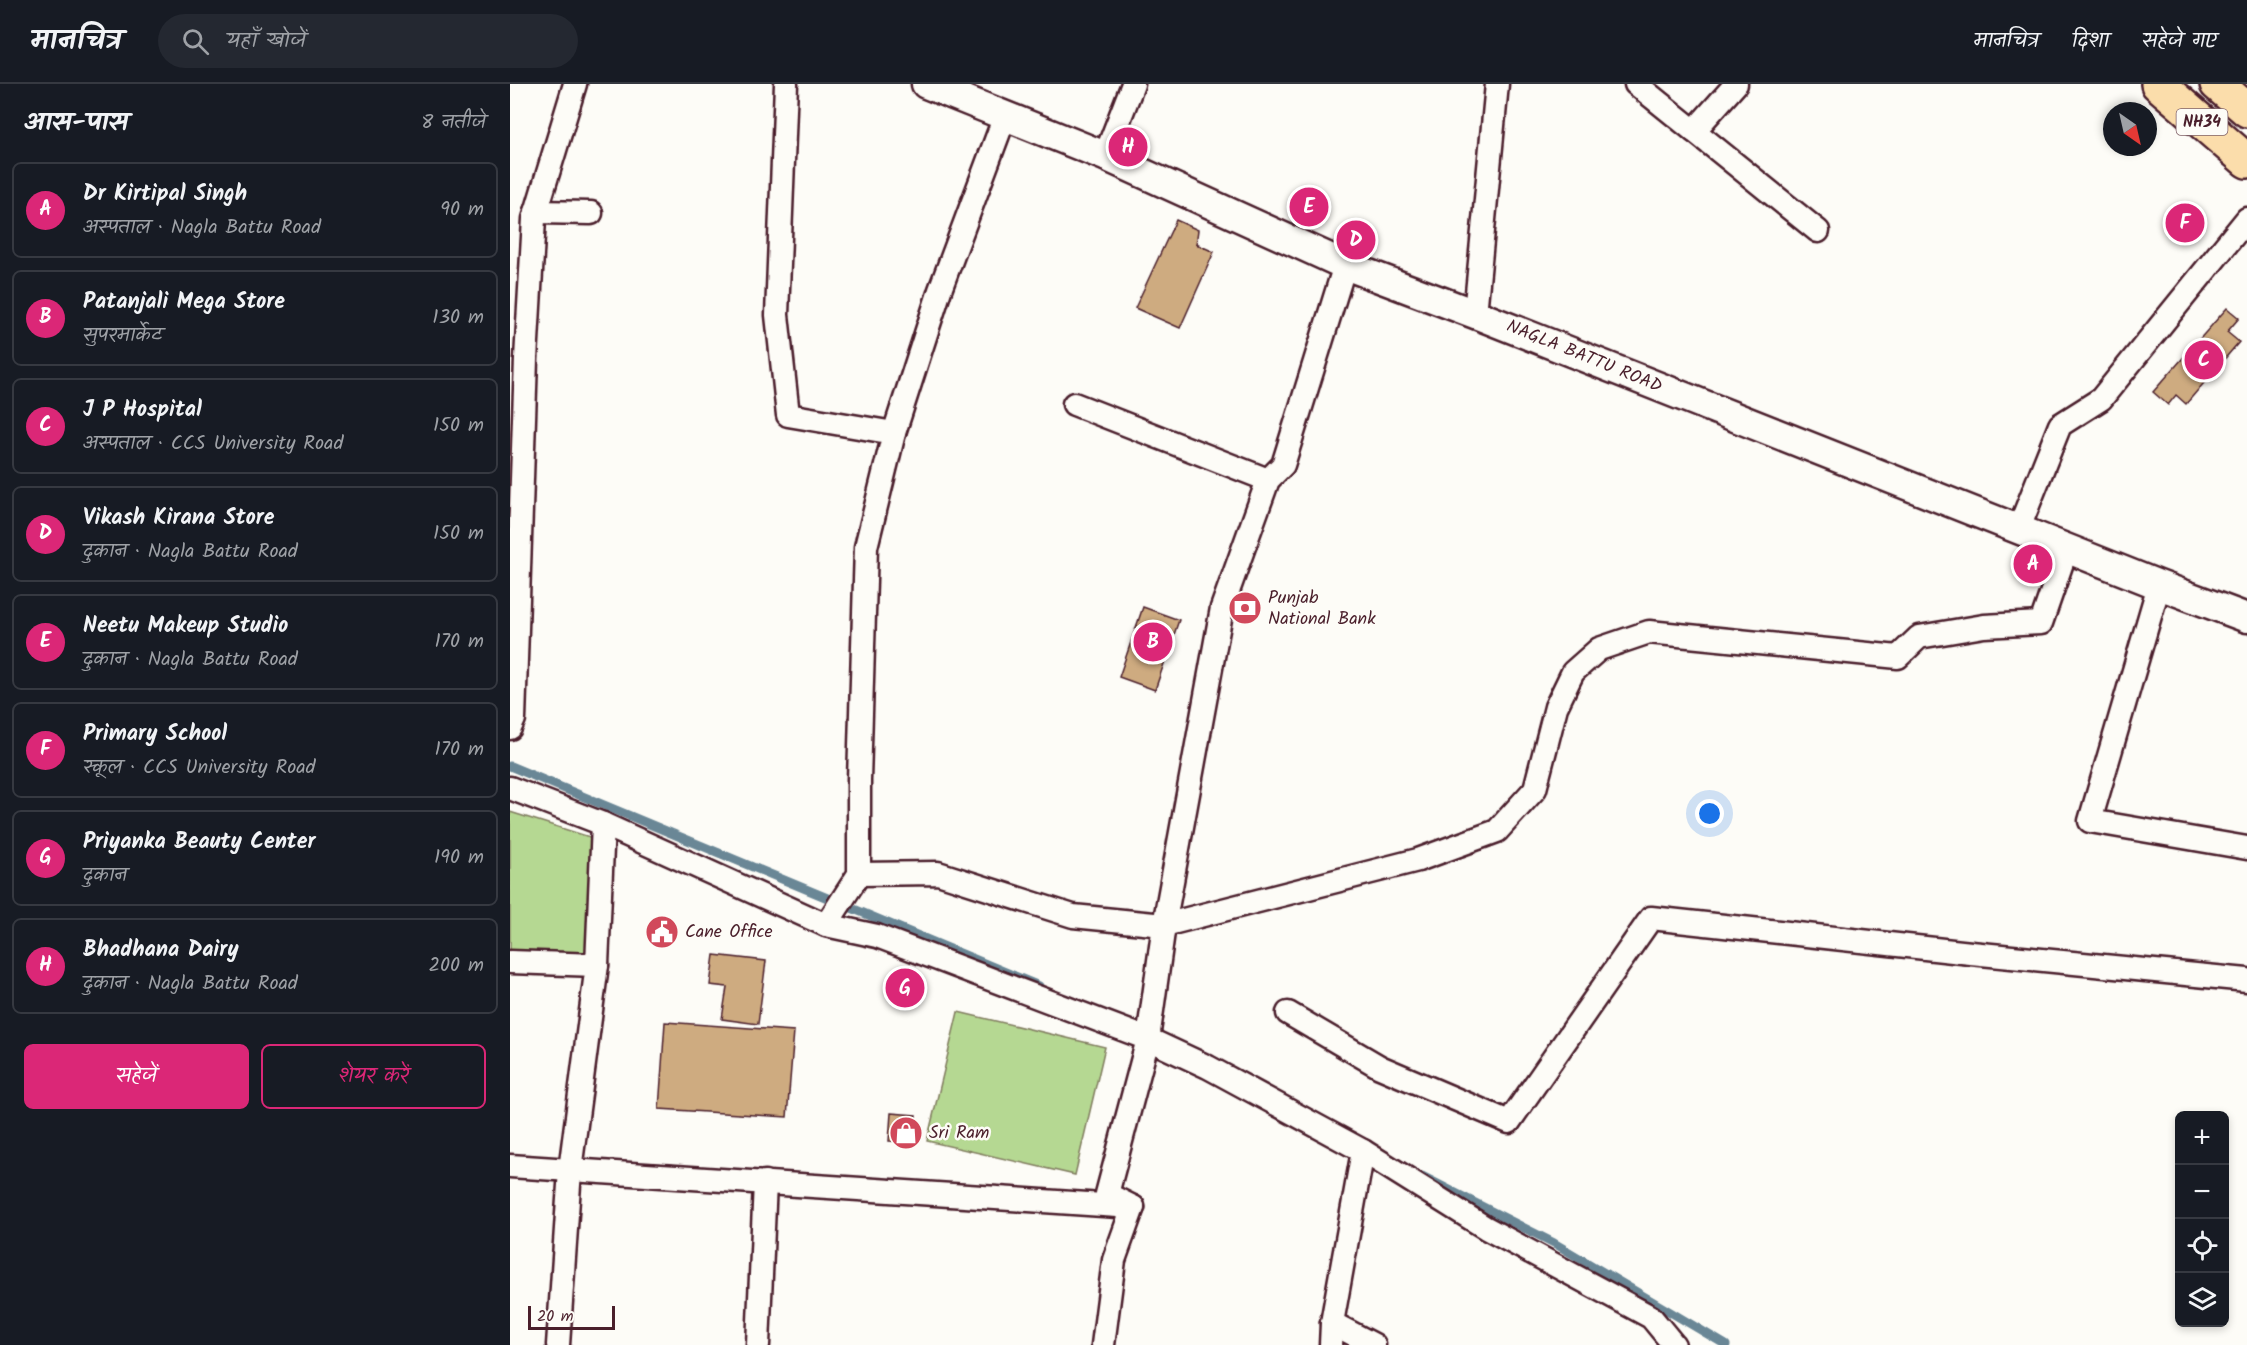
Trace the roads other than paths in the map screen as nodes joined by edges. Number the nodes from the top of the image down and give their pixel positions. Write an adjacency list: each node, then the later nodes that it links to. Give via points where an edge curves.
1 (575, 84): 15 (street)
2 (786, 84): 22 (street, via 777,315 788,416)
3 (926, 84): 11 (street, NAGLA BATTU ROAD)
4 (1133, 84): 13 (street)
5 (1497, 84): 20 (street)
6 (1636, 84): 12 (street)
7 (1737, 84): 12 (street)
8 (2158, 84): 14 (highway, NH34)
9 (2217, 84): 10 (highway, NH34)
10 (2247, 110)
11 (1005, 116): 13 (street, NAGLA BATTU ROAD); 22 (street, via 940,290)
12 (1694, 131): 18 (street)
13 (1105, 156): 19 (street, NAGLA BATTU ROAD)
14 (2247, 161)
15 (536, 212): 16 (street); 28 (street, via 525,359 514,719)
16 (591, 213)
17 (2247, 219): 24 (street, via 2101,399 2060,425)
18 (1818, 231)
19 (1345, 265): 20 (street, NAGLA BATTU ROAD); 23 (street, via 1283,465)
20 (1475, 314): 24 (street, NAGLA BATTU ROAD)
21 (1074, 404): 23 (street)
22 (894, 433): 32 (street, via 866,548)
23 (1268, 480): 33 (street, via 1222,608)
24 (2019, 528): 25 (street, NAGLA BATTU ROAD)
25 (2067, 548): 26 (street, NAGLA BATTU ROAD); 33 (street, via 2041,623 1984,626 1919,637 1898,657 1649,632 1599,648 1573,672 1556,707 1535,789 1497,831 1418,860)
26 (2158, 585): 27 (street, NAGLA BATTU ROAD); 31 (street, via 2090,821)
27 (2247, 618)
28 (510, 728)
29 (511, 785): 30 (street)
30 (603, 824): 34 (street); 36 (street)
31 (2247, 848)
32 (860, 874): 33 (street, via 938,873 1073,916); 34 (street)
33 (1164, 924): 39 (street)
34 (826, 925): 39 (street, via 877,936)
35 (510, 962): 36 (street)
36 (597, 965): 42 (street)
37 (2247, 980): 38 (street, via 1652,918 1509,1122 1380,1066)
38 (1288, 1013)
39 (1150, 1031): 40 (street, via 1208,1067); 44 (street, via 1107,1194)
40 (1363, 1150): 45 (street); 50 (street, via 1486,1228 1651,1317)
41 (510, 1166): 42 (street)
42 (570, 1170): 43 (street); 46 (street)
43 (765, 1182): 44 (street); 47 (street)
44 (1133, 1207): 48 (street, via 1114,1260)
45 (1331, 1334): 49 (street)
46 (558, 1345)
47 (758, 1345)
48 (1103, 1345)
49 (1374, 1345)
50 (1674, 1345)

